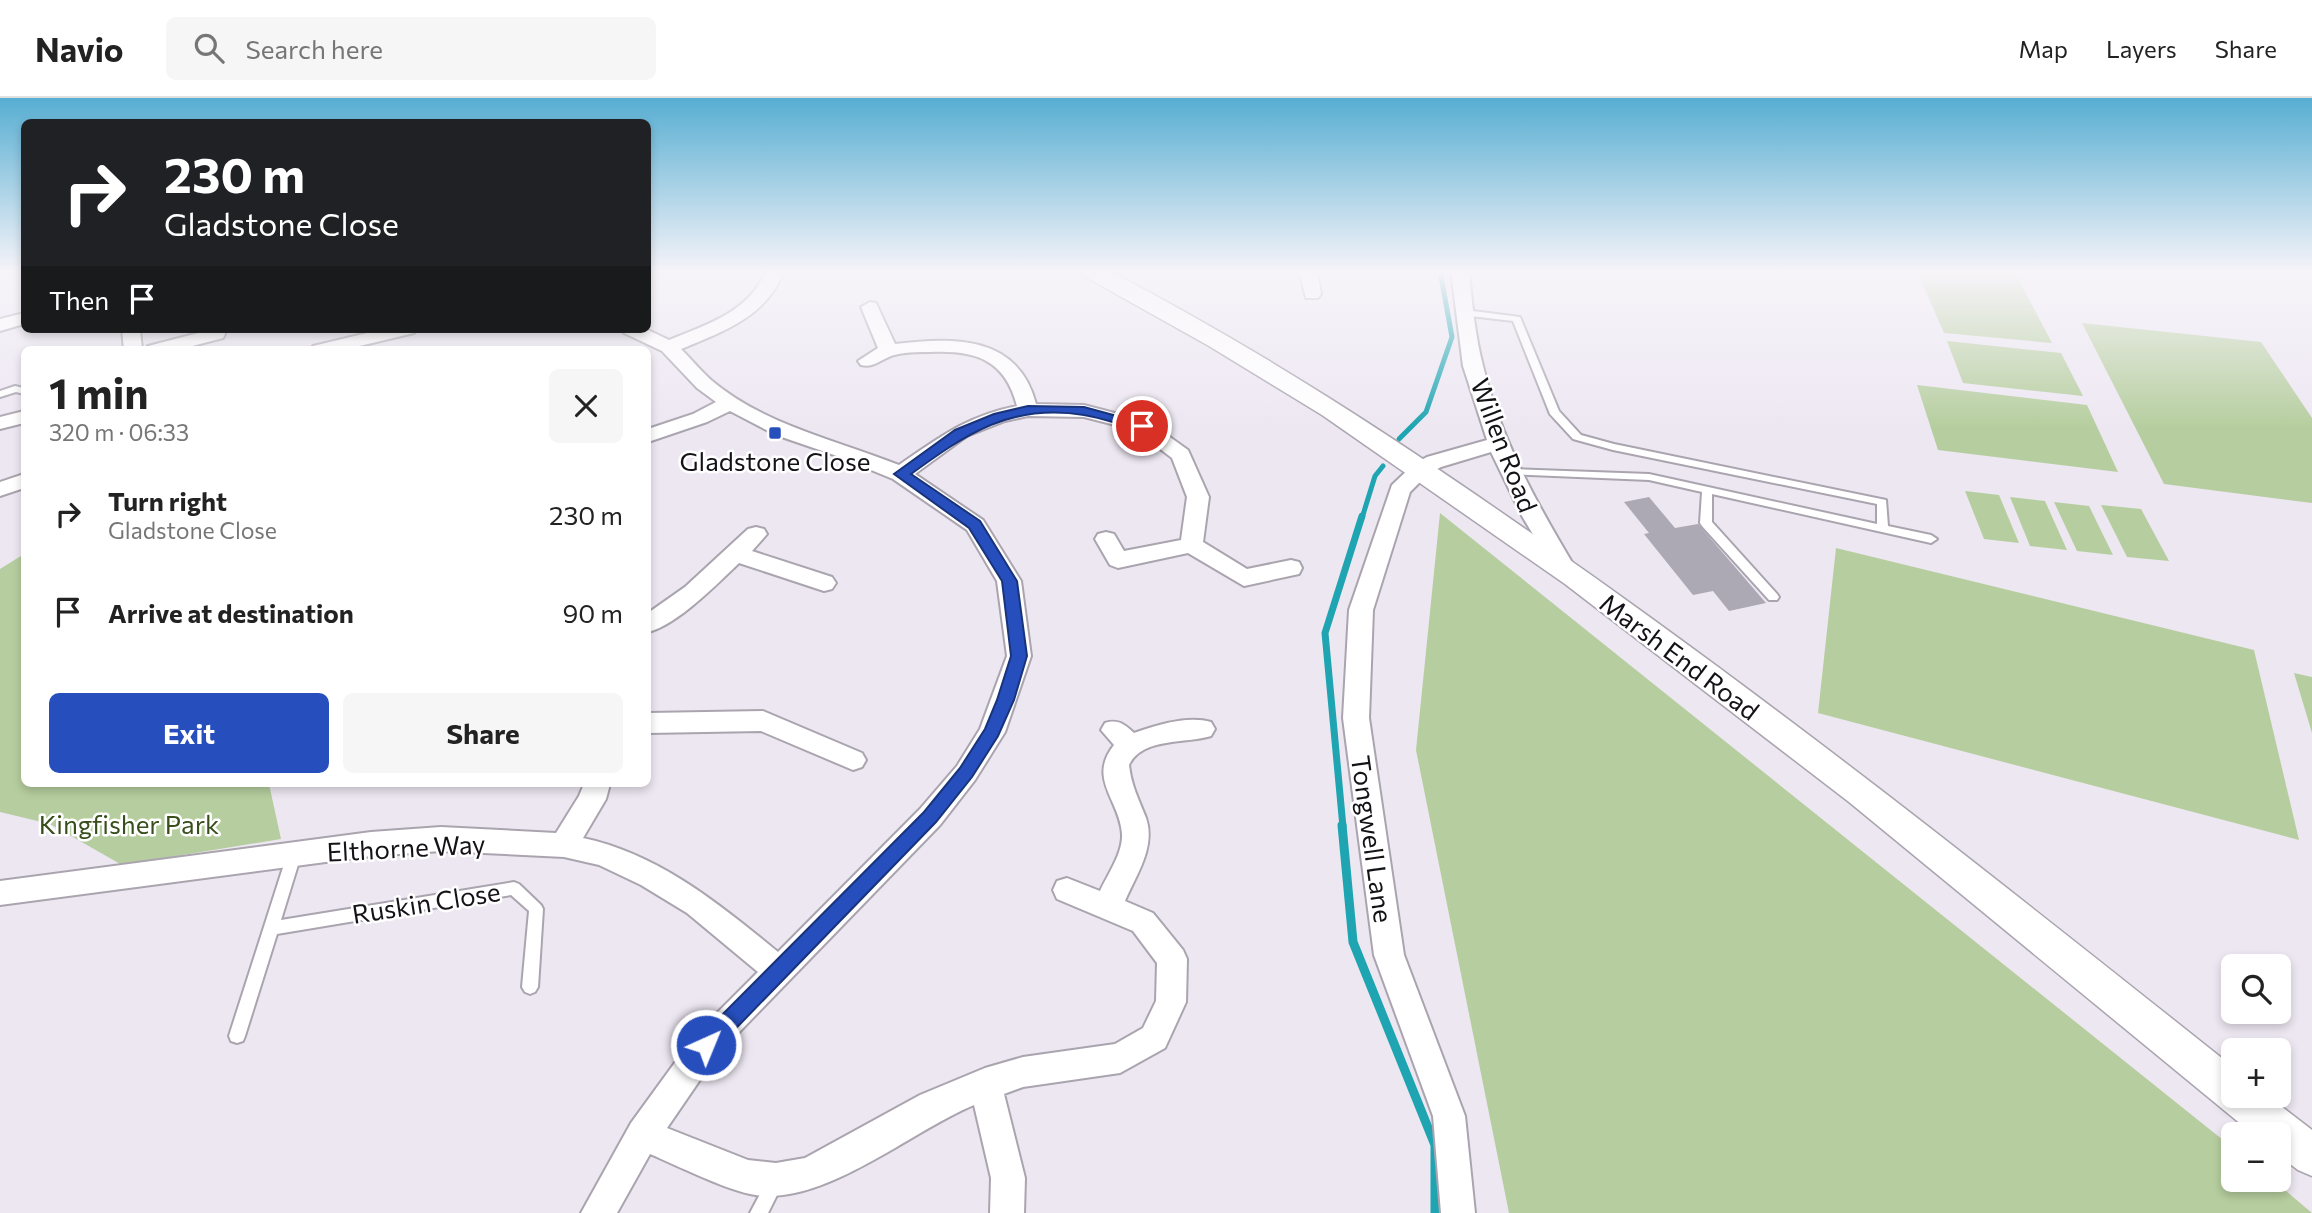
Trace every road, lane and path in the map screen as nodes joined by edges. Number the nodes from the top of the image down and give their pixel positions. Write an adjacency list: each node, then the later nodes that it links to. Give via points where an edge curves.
1 (723, 323): 11 (street)
2 (877, 323): 12 (street)
3 (1186, 323): 22 (street, Marsh End Road)
4 (1467, 323): 21 (street, Willen Road, via 1477,377)
5 (1519, 323): 28 (lane, via 1554,412 1577,437 1882,502)
6 (390, 333): 10 (street)
7 (639, 333): 11 (street)
8 (216, 334): 9 (street)
9 (170, 346)
10 (336, 346)
11 (669, 347): 16 (street, via 704,384)
12 (888, 350): 13 (street); 17 (street, via 932,345 972,348 1004,360 1020,381)
13 (868, 360)
14 (21, 391): 15 (lane)
15 (0, 394)
16 (730, 403): 20 (street); 24 (street, via 783,431)
17 (1028, 410): 24 (street, via 960,432); 32 (street, via 1084,411 1142,426 1181,455 1198,497)
18 (21, 418): 19 (street)
19 (0, 423)
20 (651, 435)
21 (1498, 443): 22 (street); 23 (street, Willen Road)
22 (1421, 469): 35 (street, Marsh End Road); 61 (street, Tongwell Lane, via 1400,490 1361,610 1356,718 1390,956 1450,1116)
23 (1510, 472): 27 (lane, via 1649,477); 35 (street, Willen Road, via 1522,501)
24 (901, 474): 49 (street, via 975,525 1009,581 1019,656 992,732 966,773 930,817)
25 (21, 482): 26 (street)
26 (0, 489)
27 (1707, 489): 28 (lane); 37 (lane, via 1706,523)
28 (1883, 528): 31 (lane)
29 (756, 534): 33 (street)
30 (1106, 538): 32 (street, via 1118,560)
31 (1931, 539)
32 (1191, 545): 34 (street, via 1244,578)
33 (738, 554): 36 (street); 38 (street)
34 (1292, 568)
35 (1565, 569): 52 (street, Marsh End Road, via 1692,662)
36 (824, 583)
37 (1773, 597)
38 (651, 622)
39 (651, 723): 41 (street, via 763,721)
40 (1202, 729): 47 (street, via 1122,737 1116,778 1132,813 1136,840)
41 (853, 760)
42 (596, 787): 43 (street)
43 (564, 845): 44 (street, Elthorne Way, via 441,839); 49 (street, Elthorne Way, via 604,854 663,883 697,904)
44 (294, 855): 46 (street, Elthorne Way); 48 (lane)
45 (1067, 890): 47 (street)
46 (0, 893)
47 (1107, 908): 53 (street, via 1143,922 1172,959 1171,1002 1154,1038 1119,1058 1023,1072)
48 (272, 928): 50 (lane, Ruskin Close, via 514,888 536,909); 51 (lane)
49 (778, 970): 55 (street, via 706,1045)
50 (530, 987)
51 (237, 1036)
52 (2221, 1082)
53 (985, 1084): 57 (street, via 932,1106 808,1174); 60 (street, via 1008,1178)
54 (2252, 1108): 56 (street)
55 (643, 1135): 57 (street, via 748,1177); 58 (street)
56 (2312, 1156)
57 (776, 1180): 59 (lane)
58 (598, 1213)
59 (759, 1213)
60 (1007, 1213)
61 (1458, 1213)

